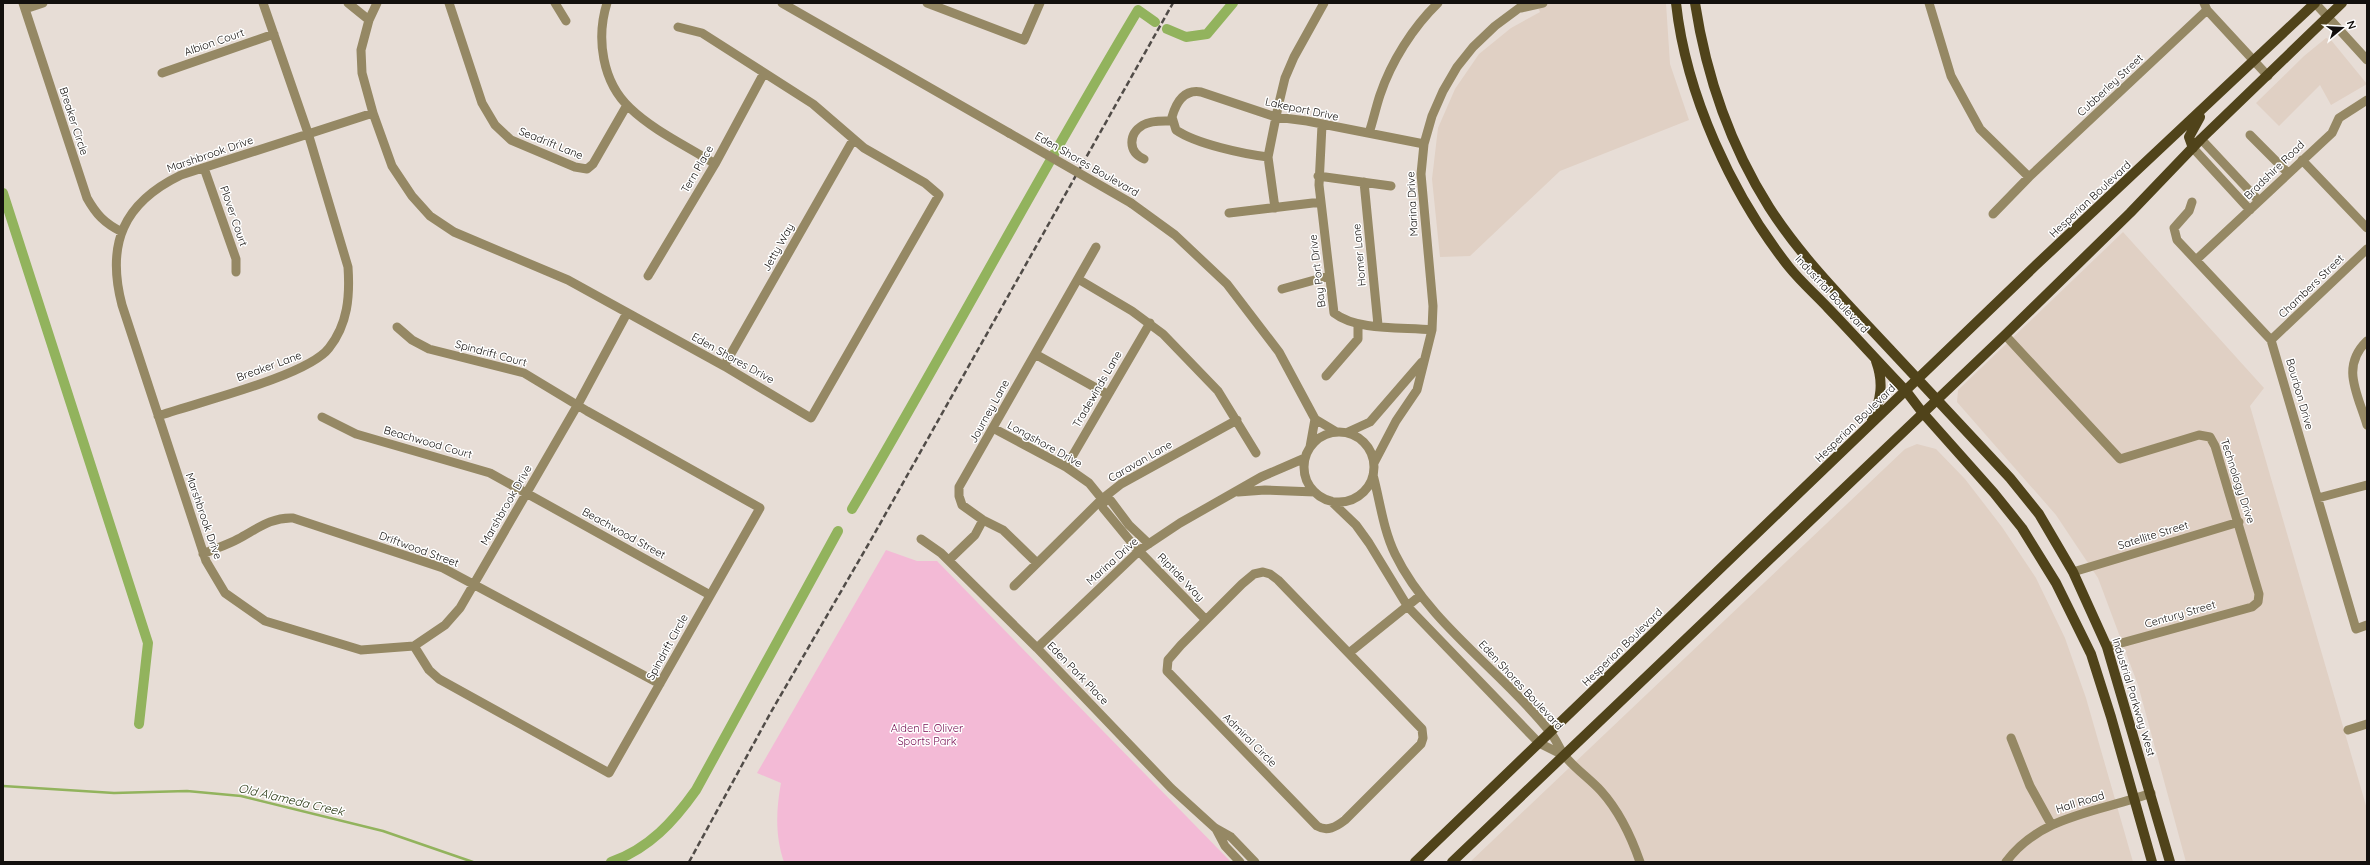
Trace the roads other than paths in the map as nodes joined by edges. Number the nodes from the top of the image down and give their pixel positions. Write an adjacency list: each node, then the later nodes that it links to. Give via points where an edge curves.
1 (43, 3): 20 (street)
2 (263, 3): 26 (street)
3 (348, 3): 23 (street)
4 (377, 3): 23 (street, Eden Shores Drive)
5 (449, 3): 33 (street, Seadrift Lane, via 482,103 495,125 511,140 575,167 587,169 593,164)
6 (555, 3): 24 (street)
7 (607, 3): 33 (street, via 602,18 602,50 610,78)
8 (782, 3): 95 (street, Eden Shores Boulevard, bridge, via 1131,203 1175,235 1227,284 1279,352)
9 (928, 3): 10 (street, via 1024,40)
10 (1040, 3)
11 (1324, 3): 36 (street, via 1285,78)
12 (1438, 3): 40 (street, via 1413,33 1394,63 1380,93)
13 (1543, 3): 19 (street, Marina Drive)
14 (1676, 3): 83 (main road, Industrial Boulevard, via 1684,52 1694,89 1738,188 1754,216 1790,267)
15 (1695, 3): 87 (main road, Industrial Boulevard, via 1703,49 1724,116 1742,159 1769,206 1804,256)
16 (1929, 3): 53 (street, via 1951,76 1980,129)
17 (2315, 3): 22 (street); 28 (main road, Hesperian Boulevard)
18 (2342, 3): 22 (main road)
19 (1522, 4): 44 (street, Marina Drive, via 1473,47 1457,67 1442,91)
20 (24, 6): 64 (street, Breaker Circle, via 87,198 105,224)
21 (2206, 7): 28 (street); 53 (street, Cubberley Street)
22 (2328, 16): 27 (street); 31 (main road)
23 (369, 20): 35 (street, Eden Shores Drive, via 360,60)
24 (566, 21)
25 (678, 27): 30 (street, Eden Shores Drive, via 702,33)
26 (274, 34): 29 (street, Albion Court); 39 (street)
27 (2367, 60)
28 (2254, 61): 31 (street); 34 (main road, Hesperian Boulevard)
29 (162, 73)
30 (764, 73): 43 (street, Eden Shores Drive, via 813,104); 49 (street, Tern Place)
31 (2268, 76): 42 (main road)
32 (2367, 100): 48 (street, Bradshire Road, via 2339,118 2332,133)
33 (627, 105): 49 (street, via 643,119)
34 (2206, 107): 45 (main road, via 2189,137); 87 (main road, Hesperian Boulevard)
35 (372, 113): 39 (street, Marshbrook Drive); 73 (street, Eden Shores Drive, via 392,166 412,196 430,216 454,232 539,267)
36 (1276, 117): 37 (street, Lakeport Drive, via 1195,91 1182,97); 38 (street, Lakeport Drive); 46 (street)
37 (1171, 121): 46 (street, via 1176,130 1192,138 1245,154); 47 (street, via 1148,123 1140,127 1131,146 1134,154)
38 (1322, 125): 40 (street, Lakeport Drive); 52 (street, Bay Port Drive)
39 (308, 134): 50 (street, Marshbrook Drive); 93 (street, Breaker Lane, via 348,267 348,310 340,330 329,348 313,362 287,374)
40 (1369, 134): 44 (street, Lakeport Drive)
41 (2250, 135): 51 (street)
42 (2201, 139): 45 (main road); 56 (street)
43 (853, 140): 85 (street, Jetty Way); 85 (street, Eden Shores Drive, via 925,183 939,195 811,418)
44 (1424, 144): 78 (street, Marina Drive, via 1421,174 1433,306)
45 (2193, 148): 60 (street); 79 (main road)
46 (1268, 157): 59 (street)
47 (1144, 159)
48 (2302, 160): 51 (street, Bradshire Road); 63 (street)
49 (715, 164): 69 (street, Tern Place)
50 (204, 168): 64 (street, Marshbrook Drive, via 181,175 152,191 131,212); 68 (street, Plover Court, via 236,259)
51 (2288, 173): 56 (street, Bradshire Road)
52 (1318, 176): 54 (street); 57 (street, Bay Port Drive)
53 (2029, 177): 62 (street, Cubberley Street)
54 (1364, 182): 55 (street); 76 (street, Homer Lane)
55 (1391, 186)
56 (2260, 201): 60 (street, Bradshire Road)
57 (1321, 202): 59 (street); 70 (street, Bay Port Drive)
58 (2192, 202): 67 (street, Bourbon Drive, via 2189,211 2174,228 2177,240)
59 (1275, 208): 61 (street)
60 (2250, 210): 67 (street, Bradshire Road)
61 (1229, 213)
62 (1993, 214)
63 (2367, 228)
64 (122, 232): 93 (street, Marshbrook Drive, via 116,255 117,286)
65 (1096, 247): 71 (street, Journey Lane)
66 (2367, 249): 80 (street, Chambers Street)
67 (2196, 260): 80 (street, Bourbon Drive)
68 (236, 272)
69 (648, 276)
70 (1329, 276): 72 (street); 75 (street, Bay Port Drive, via 1334,313 1343,320)
71 (1078, 279): 74 (street); 82 (street, Journey Lane)
72 (1282, 289)
73 (627, 313): 85 (street, Eden Shores Drive); 91 (street, Marshbrook Drive)
74 (1150, 323): 89 (street, Tradewinds Lane); 96 (street, via 1218,391)
75 (1358, 324): 76 (street, Bay Port Drive); 86 (street, via 1358,339)
76 (1378, 325): 78 (street, Bay Port Drive)
77 (397, 327): 91 (street, Spindrift Court, via 412,340 429,349 524,374)
78 (1432, 330): 84 (street, Marina Drive)
79 (2004, 335): 90 (main road); 116 (street, Technology Drive, via 2120,458 2199,436 2210,437)
80 (2272, 340): 112 (street, Bourbon Drive)
81 (2367, 341): 97 (street, via 2357,351 2352,363 2353,378)
82 (1035, 354): 89 (street); 99 (street, Journey Lane)
83 (1874, 357): 88 (main road, Industrial Boulevard); 98 (main road, via 1880,372 1882,388)
84 (1423, 360): 101 (street, Marina Drive, via 1370,422); 105 (street, Marina Drive, via 1417,390 1396,421)
85 (724, 366)
86 (1326, 376)
87 (1918, 379): 88 (main road, Hesperian Boulevard); 90 (main road, Industrial Boulevard)
88 (1906, 391): 92 (main road, Industrial Boulevard); 98 (main road, Hesperian Boulevard)
89 (1107, 394): 106 (street, Tradewinds Lane)
90 (1937, 398): 92 (main road); 123 (main road, Industrial Parkway West, via 2039,514)
91 (577, 406): 110 (street, Marshbrook Drive); 126 (street, Spindrift Circle, via 760,508)
92 (1922, 412): 142 (main road); 144 (main road, via 2022,528 2056,582 2091,654)
93 (158, 416): 120 (street, Marshbrook Drive)
94 (322, 417): 110 (street, Beachwood Court, via 356,434 490,473)
95 (1314, 419): 100 (street); 102 (street)
96 (1237, 420): 103 (street); 113 (street, Caravan Lane, via 1121,484)
97 (2366, 421)
98 (1871, 424): 139 (main road, Hesperian Boulevard)
99 (993, 428): 106 (street, Longshore Drive); 115 (street, Journey Lane, via 959,487 962,505)
100 (1335, 431): 101 (street); 102 (street, via 1318,438)
101 (1348, 432): 105 (street, via 1366,443 1372,452)
102 (1310, 447): 104 (street)
103 (1256, 453)
104 (1305, 458): 109 (street, via 1305,476); 111 (street, Marina Drive, via 1260,477)
105 (1374, 463): 107 (street)
106 (1066, 467): 113 (street, Longshore Drive, via 1089,483)
107 (1373, 475): 114 (street, via 1360,495 1343,502); 127 (street, Eden Shores Boulevard, via 1381,514 1395,553)
108 (2367, 485): 112 (street)
109 (1315, 492): 111 (street, Marina Drive, via 1265,490); 114 (street)
110 (527, 493): 124 (street, Marshbrook Drive); 126 (street, Beachwood Street)
111 (1234, 493): 118 (street, Marina Drive)
112 (2318, 498): 131 (street, Bourbon Drive, via 2356,629)
113 (1102, 499): 118 (street, Longshore Drive, via 1111,501 1129,525); 119 (street, Longshore Drive, via 1103,508); 122 (street, Caravan Lane)
114 (1331, 501): 129 (street, via 1346,513 1360,531)
115 (983, 520): 121 (street, via 975,535); 122 (street, Journey Lane, via 1003,530)
116 (2239, 522): 123 (street, Satellite Street); 128 (street, Technology Drive)
117 (921, 539): 121 (street, Eden Park Place)
118 (1149, 544): 119 (street, Marina Drive)
119 (1139, 551): 130 (street, Riptide Way); 134 (street, Marina Drive)
120 (203, 554): 124 (street, Driftwood Street, via 237,540 267,522 293,518 443,568); 132 (street, Marshbrook Drive, via 225,593 265,621 361,650)
121 (949, 560): 134 (street, Eden Park Place)
122 (1037, 563): 125 (street, Caravan Lane)
123 (2073, 572): 133 (main road, Industrial Parkway West)
124 (474, 584): 132 (street, Marshbrook Drive, via 460,608 445,625); 136 (street, Driftwood Street)
125 (1014, 586)
126 (710, 595): 136 (street, Spindrift Circle)
127 (1421, 595): 129 (street); 139 (street, Eden Shores Boulevard)
128 (2258, 602): 133 (street, Century Street, via 2252,607)
129 (1408, 607): 135 (street); 141 (street)
130 (1206, 620): 135 (street, Admiral Circle, via 1253,575 1258,572 1268,573 1278,580); 135 (street, Admiral Circle, via 1169,657 1168,671 1317,826 1326,829 1335,827 1345,820 1419,747 1423,738 1422,729 1415,720)
131 (2367, 625)
132 (414, 646): 136 (street, Spindrift Circle, via 429,670 439,679 609,773)
133 (2107, 647): 143 (main road, Industrial Parkway West)
134 (1037, 648): 146 (street, Eden Park Place, via 1171,788)
135 (1349, 653)
136 (660, 684)
137 (2367, 724): 138 (street)
138 (2348, 730)
139 (1550, 732): 141 (main road, Hesperian Boulevard); 142 (street, Eden Shores Boulevard)
140 (2011, 738): 145 (street, via 2030,786)
141 (1539, 743): 142 (street); 149 (main road, Hesperian Boulevard)
142 (1565, 756): 150 (main road); 151 (street, via 1616,809 1631,835)
143 (2151, 793): 144 (street, Hall Road); 154 (main road, Industrial Parkway West)
144 (2134, 800): 145 (street, Hall Road); 153 (main road)
145 (2051, 824): 152 (street, Hall Road, via 2016,848)
146 (1215, 828): 147 (street, Eden Park Place, via 1225,846); 148 (street, Eden Park Place, via 1232,837)
147 (1240, 862)
148 (1256, 862)
149 (1415, 862)
150 (1452, 862)
151 (1640, 862)
152 (2006, 862)
153 (2152, 862)
154 (2170, 862)

